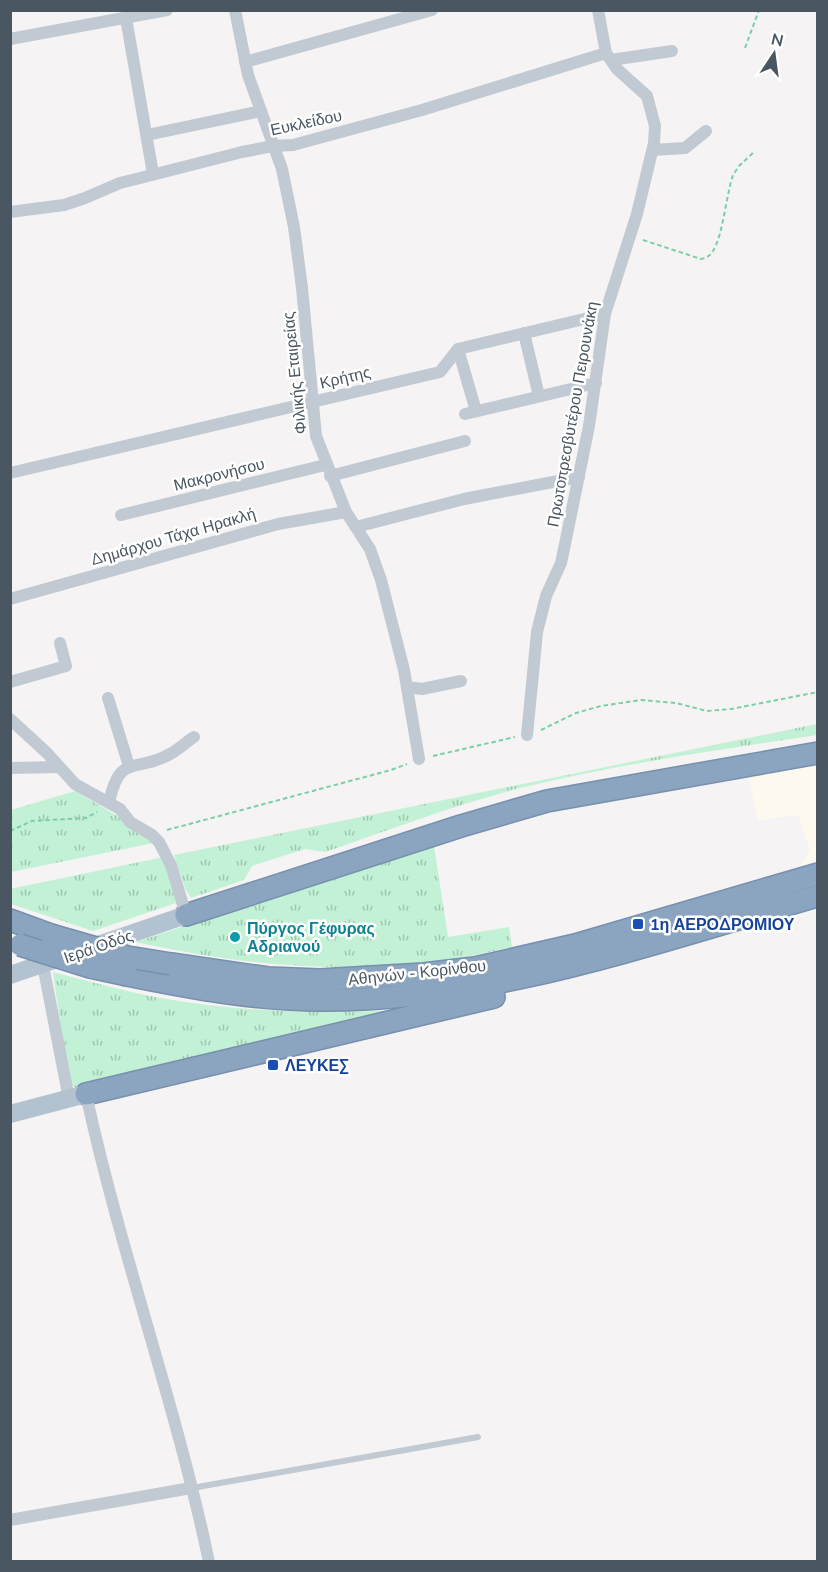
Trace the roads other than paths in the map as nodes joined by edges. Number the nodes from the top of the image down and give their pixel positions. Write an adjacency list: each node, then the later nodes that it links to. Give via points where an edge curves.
1 (167, 10): 5 (street)
2 (235, 10): 9 (street, Φιλικής Εταιρείας)
3 (432, 10): 9 (street)
4 (598, 10): 8 (street)
5 (126, 18): 6 (street); 12 (street)
6 (10, 39)
7 (672, 51): 8 (street, Ευκλείδου)
8 (609, 56): 13 (street, Ευκλείδου, via 422,110); 14 (street, Πρωτοπρεσβυτέρου Πειρουνάκη, via 617,69 647,96 655,126)
9 (245, 62): 10 (street, Φιλικής Εταιρείας)
10 (261, 111): 12 (street); 13 (street, Φιλικής Εταιρείας)
11 (706, 130): 14 (street, via 685,148)
12 (147, 135): 15 (street)
13 (273, 146): 15 (street, Ευκλείδου); 22 (street, Φιλικής Εταιρείας, via 294,227)
14 (653, 150): 17 (street, Πρωτοπρεσβυτέρου Πειρουνάκη)
15 (153, 174): 16 (street, Ευκλείδου, via 64,205)
16 (10, 212)
17 (605, 314): 18 (street); 20 (street, Πρωτοπρεσβυτέρου Πειρουνάκη)
18 (524, 333): 19 (street); 21 (street)
19 (458, 349): 21 (street, via 470,412); 22 (street, Κρήτης, via 440,372)
20 (596, 383): 21 (street); 26 (street, Πρωτοπρεσβυτέρου Πειρουνάκη)
21 (539, 396)
22 (311, 401): 24 (street, Φιλικής Εταιρείας, via 316,436); 25 (street, Κρήτης)
23 (465, 441): 24 (street, Μακρονήσου)
24 (328, 470): 27 (street, Φιλικής Εταιρείας); 28 (street, Μακρονήσου)
25 (10, 473)
26 (579, 477): 29 (street, via 464,499); 37 (street, Πρωτοπρεσβυτέρου Πειρουνάκη, via 561,562 546,596 537,632)
27 (346, 512): 29 (street, Φιλικής Εταιρείας); 30 (street, Δημάρχου Τάχα Ηρακλή, via 278,524)
28 (120, 515)
29 (356, 527): 34 (street, Φιλικής Εταιρείας, via 370,549 381,580)
30 (10, 599)
31 (60, 643): 33 (street, via 66,666)
32 (460, 681): 34 (street, via 422,689)
33 (10, 682)
34 (407, 687): 40 (street, Φιλικής Εταιρείας)
35 (108, 698): 41 (street)
36 (10, 719): 42 (street)
37 (527, 735)
38 (194, 737): 41 (street, via 171,754)
39 (818, 753): 47 (highway, via 547,801)
40 (419, 759)
41 (129, 766): 44 (street, via 114,781)
42 (59, 767): 43 (street); 44 (street, via 75,784)
43 (10, 768)
44 (109, 803): 47 (street, via 159,842 171,865)
45 (818, 874): 48 (highway, Αθηνών - Κορίνθου, bridge, via 575,945 475,968 392,977 268,978 171,964 128,957)
46 (818, 896): 51 (highway, Αθηνών - Κορίνθου)
47 (186, 915): 50 (main road, Ιερά Οδός)
48 (10, 920)
49 (15, 943): 51 (highway, Αθηνών - Κορίνθου, bridge, via 90,967 266,998 372,998 480,987)
50 (43, 965): 52 (main road, Ιερά Οδός); 53 (street)
51 (581, 965): 53 (highway, via 506,994)
52 (10, 975)
53 (77, 1097): 54 (main road); 56 (street, via 98,1152)
54 (10, 1114)
55 (478, 1437): 56 (lane)
56 (191, 1488): 57 (street); 58 (street)
57 (10, 1520)
58 (210, 1562)

